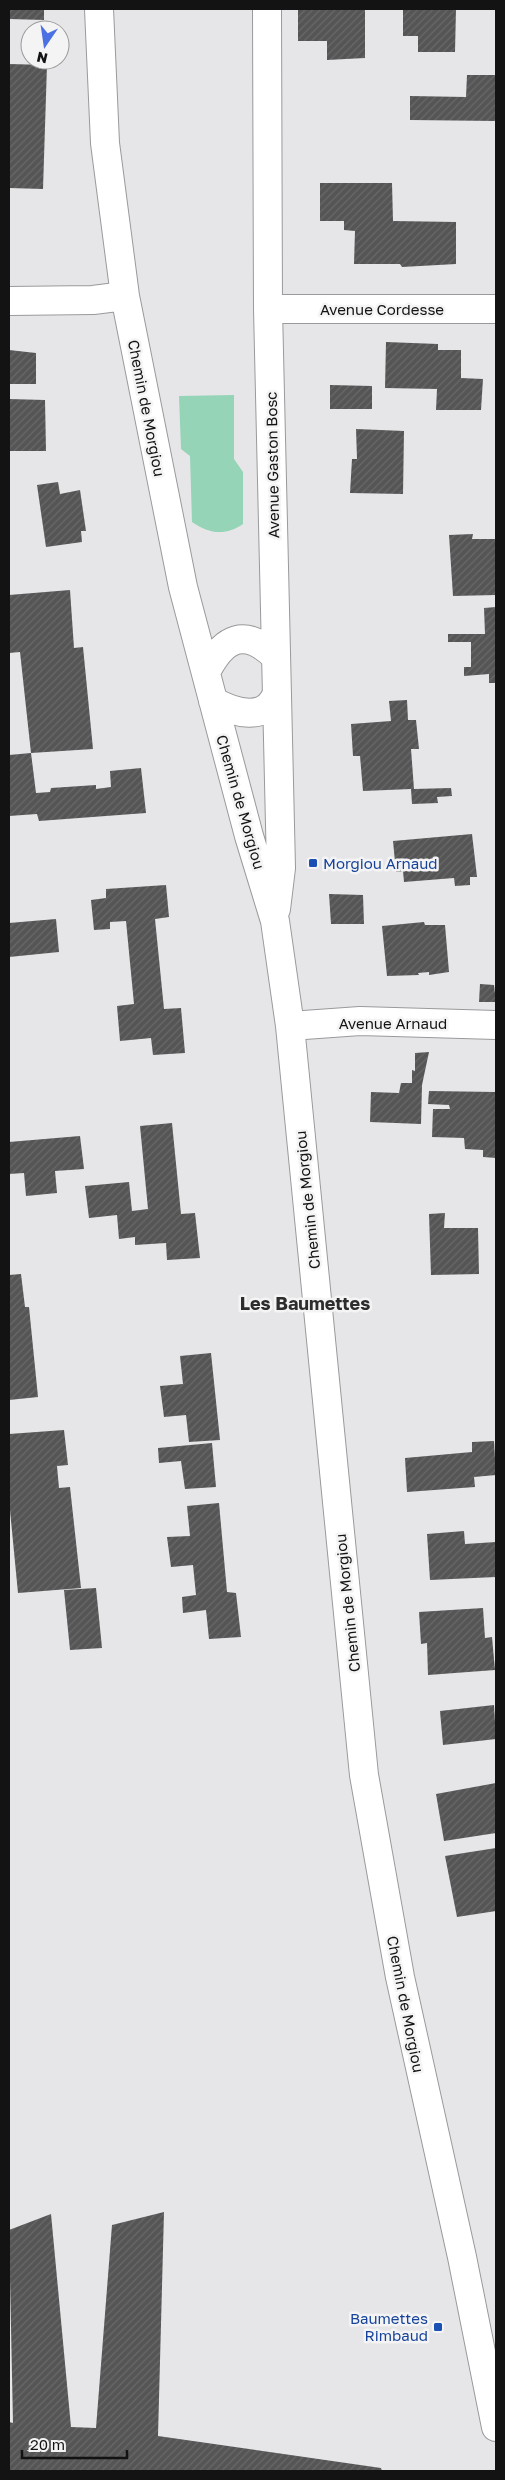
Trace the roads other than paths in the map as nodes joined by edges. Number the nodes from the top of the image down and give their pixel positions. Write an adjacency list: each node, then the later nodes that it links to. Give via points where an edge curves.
1 (99, 9): 3 (street, Chemin de Morgiou, via 106,142)
2 (268, 9): 5 (street, Avenue Gaston Bosc)
3 (125, 296): 4 (street, via 93,300); 8 (street, Chemin de Morgiou, via 183,587)
4 (9, 301)
5 (268, 309): 6 (street, Avenue Cordesse); 7 (street, Avenue Gaston Bosc)
6 (496, 309)
7 (276, 657): 8 (street, via 264,645 247,640 228,642 215,654); 9 (street, Avenue Gaston Bosc)
8 (206, 672): 10 (street, Chemin de Morgiou)
9 (277, 693): 10 (street, via 274,702 265,710 248,714 232,712); 11 (street, Avenue Gaston Bosc, via 281,868)
10 (213, 701): 11 (street, Chemin de Morgiou)
11 (275, 920): 13 (street, Chemin de Morgiou)
12 (496, 1025): 13 (street, Avenue Arnaud, via 360,1021)
13 (290, 1026): 14 (street, Chemin de Morgiou, via 364,1775 400,1977)
14 (492, 2383): 15 (street, Chemin de Morgiou)
15 (496, 2427)

